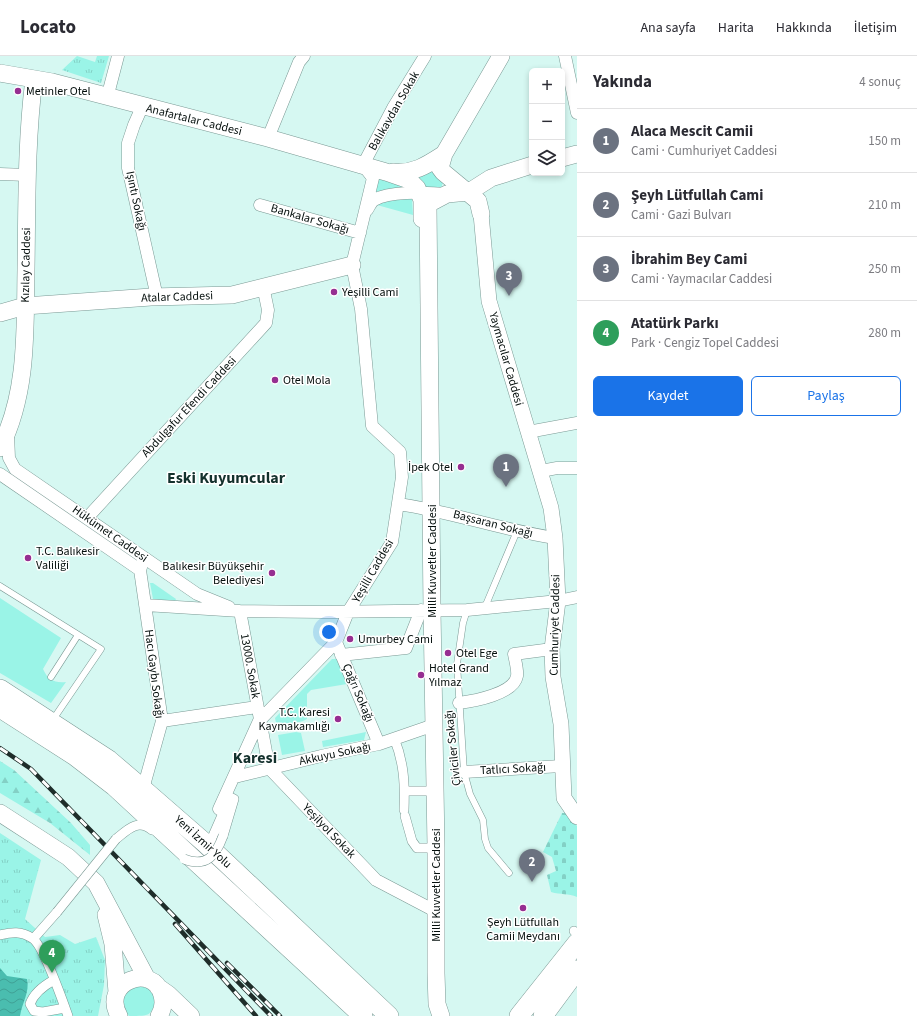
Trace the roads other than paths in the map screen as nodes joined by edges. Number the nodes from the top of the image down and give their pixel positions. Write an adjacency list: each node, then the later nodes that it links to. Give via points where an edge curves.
1 (118, 56): 8 (street)
2 (425, 56): 15 (street, Balıkavdan Sokak, via 393,108)
3 (501, 56): 12 (main road)
4 (565, 56): 10 (street)
5 (299, 58): 11 (street)
6 (0, 73): 7 (main road, Anafartalar Caddesi)
7 (34, 79): 8 (main road, Anafartalar Caddesi); 19 (main road, Kızılay Caddesi)
8 (107, 98): 9 (main road, Anafartalar Caddesi)
9 (142, 107): 11 (main road, Anafartalar Caddesi); 28 (street, Işıntı Sokağı, via 128,143 128,168)
10 (577, 113)
11 (268, 138): 15 (main road, Anafartalar Caddesi)
12 (444, 154): 17 (main road, via 422,168 400,173); 20 (main road, via 440,168)
13 (577, 154): 14 (main road)
14 (565, 157)
15 (363, 165): 17 (main road, Anafartalar Caddesi); 23 (street, Yeşilli Caddesi, via 372,178)
16 (529, 166): 20 (main road, via 491,178)
17 (386, 172): 21 (main road, Anafartalar Caddesi, via 409,180)
18 (0, 174): 19 (street)
19 (27, 175): 29 (main road, Kızılay Caddesi)
20 (469, 192): 21 (main road); 24 (main road, via 478,202)
21 (425, 198): 23 (street, via 388,196 373,200); 39 (main road, Milli Kuvvetler Caddesi, via 429,280)
22 (260, 205): 25 (street, Bankalar Sokağı)
23 (366, 211): 25 (street, Yeşilli Caddesi)
24 (481, 214): 33 (street, Yaymacılar Caddesi, via 489,301)
25 (360, 233): 26 (street, Yeşilli Caddesi)
26 (352, 265): 27 (main road, Atalar Caddesi); 38 (street, Yeşilli Caddesi, via 361,309 372,426 400,452 402,477)
27 (263, 286): 28 (main road, Atalar Caddesi, via 232,295); 40 (street, Abdulgafur Efendi Caddesi, via 268,310 266,323)
28 (157, 297): 29 (main road, Atalar Caddesi)
29 (25, 306): 30 (main road, Atalar Caddesi); 32 (main road, Kızılay Caddesi, via 22,380)
30 (0, 313)
31 (577, 423): 33 (street)
32 (8, 432): 34 (main road, Kızılay Caddesi); 40 (street, Hükümet Caddesi, via 9,458 15,469)
33 (528, 432): 36 (street, Cumhuriyet Caddesi)
34 (0, 448)
35 (577, 468): 36 (street)
36 (541, 471): 42 (street, Cumhuriyet Caddesi, via 551,508)
37 (0, 474): 43 (street)
38 (399, 504): 39 (street, Başsaran Sokağı); 52 (street, Yeşilli Caddesi, via 392,542)
39 (432, 508): 41 (street, Başsaran Sokağı); 49 (main road, Milli Kuvvetler Caddesi)
40 (88, 518): 43 (street, Hükümet Caddesi)
41 (517, 531): 42 (street, Başsaran Sokağı); 48 (lane)
42 (555, 538): 46 (street, Cumhuriyet Caddesi)
43 (142, 564): 47 (street, Hacı Gaybı Sokağı); 51 (street, Hükümet Caddesi, via 197,594)
44 (0, 586): 53 (lane)
45 (577, 596): 46 (street)
46 (558, 601): 48 (street); 55 (street, Cumhuriyet Caddesi)
47 (145, 605): 51 (street); 62 (street, Hacı Gaybı Sokağı)
48 (485, 607): 50 (street)
49 (426, 610): 50 (street); 52 (street); 56 (street, via 406,648 382,654); 65 (main road, Milli Kuvvetler Caddesi)
50 (467, 610): 59 (lane, Çiviciler Sokağı, via 457,664)
51 (240, 611): 52 (street); 60 (street, 13000. Sokak)
52 (348, 612): 54 (street, Yeşilli Caddesi)
53 (78, 635): 57 (lane); 64 (lane, via 101,650)
54 (336, 642): 56 (street, Çağrı Sokağı); 63 (street, Yeşilli Caddesi)
55 (552, 649): 59 (street, via 514,654 518,675 515,682 495,695); 68 (street, Cumhuriyet Caddesi, via 553,677 561,724)
56 (342, 655): 67 (street, Çağrı Sokağı)
57 (51, 677)
58 (0, 689): 64 (highway, Yeni İzmir Yolu)
59 (459, 704): 70 (lane, Çiviciler Sokağı)
60 (257, 707): 62 (street); 63 (street, 13000. Sokak)
61 (0, 708): 93 (highway, Yeni İzmir Yolu, via 75,756 114,786)
62 (162, 721): 72 (street, Hacı Gaybı Sokağı)
63 (259, 721): 69 (street); 71 (street)
64 (51, 722): 72 (highway, Yeni İzmir Yolu, via 109,760)
65 (434, 725): 66 (street, Akkuyu Sokağı); 82 (main road, Milli Kuvvetler Caddesi)
66 (394, 738): 67 (street, Akkuyu Sokağı); 73 (street, via 404,770)
67 (379, 744): 69 (street, Akkuyu Sokağı)
68 (561, 766): 70 (street, Tatlıcı Sokağı); 76 (street, Cumhuriyet Caddesi, via 564,798)
69 (268, 768): 71 (street, Akkuyu Sokağı); 82 (street, Yeşilyol Sokak, via 376,880)
70 (464, 772): 80 (lane, Çiviciler Sokağı, via 470,794 483,820 488,848)
71 (235, 777): 75 (street)
72 (143, 789): 94 (highway, Yeni İzmir Yolu, via 205,843)
73 (406, 791): 74 (street); 79 (street, via 404,813 412,841 417,848)
74 (427, 791)
75 (219, 809)
76 (575, 810)
77 (0, 813): 81 (main road, via 68,856)
78 (212, 838): 85 (street, bridge, via 230,797 234,799 219,847 211,857 202,862 184,859 150,828 136,824 116,840)
79 (428, 848)
80 (509, 873)
81 (96, 883): 88 (main road); 89 (main road, via 113,944)
82 (437, 912): 95 (main road, Milli Kuvvetler Caddesi, via 437,1004)
83 (0, 934): 85 (street, via 17,931)
84 (576, 936): 96 (highway)
85 (34, 938): 87 (street)
86 (577, 970): 97 (highway)
87 (54, 980): 90 (street); 90 (street, via 44,986 30,1004 34,1011)
88 (153, 984): 89 (main road, via 133,979 126,981); 91 (main road, via 163,1000); 92 (main road, via 168,994)
89 (115, 1007)
90 (67, 1012)
91 (159, 1016)
92 (191, 1016)
93 (363, 1016)
94 (389, 1016)
95 (441, 1016)
96 (519, 1016)
97 (543, 1016)

